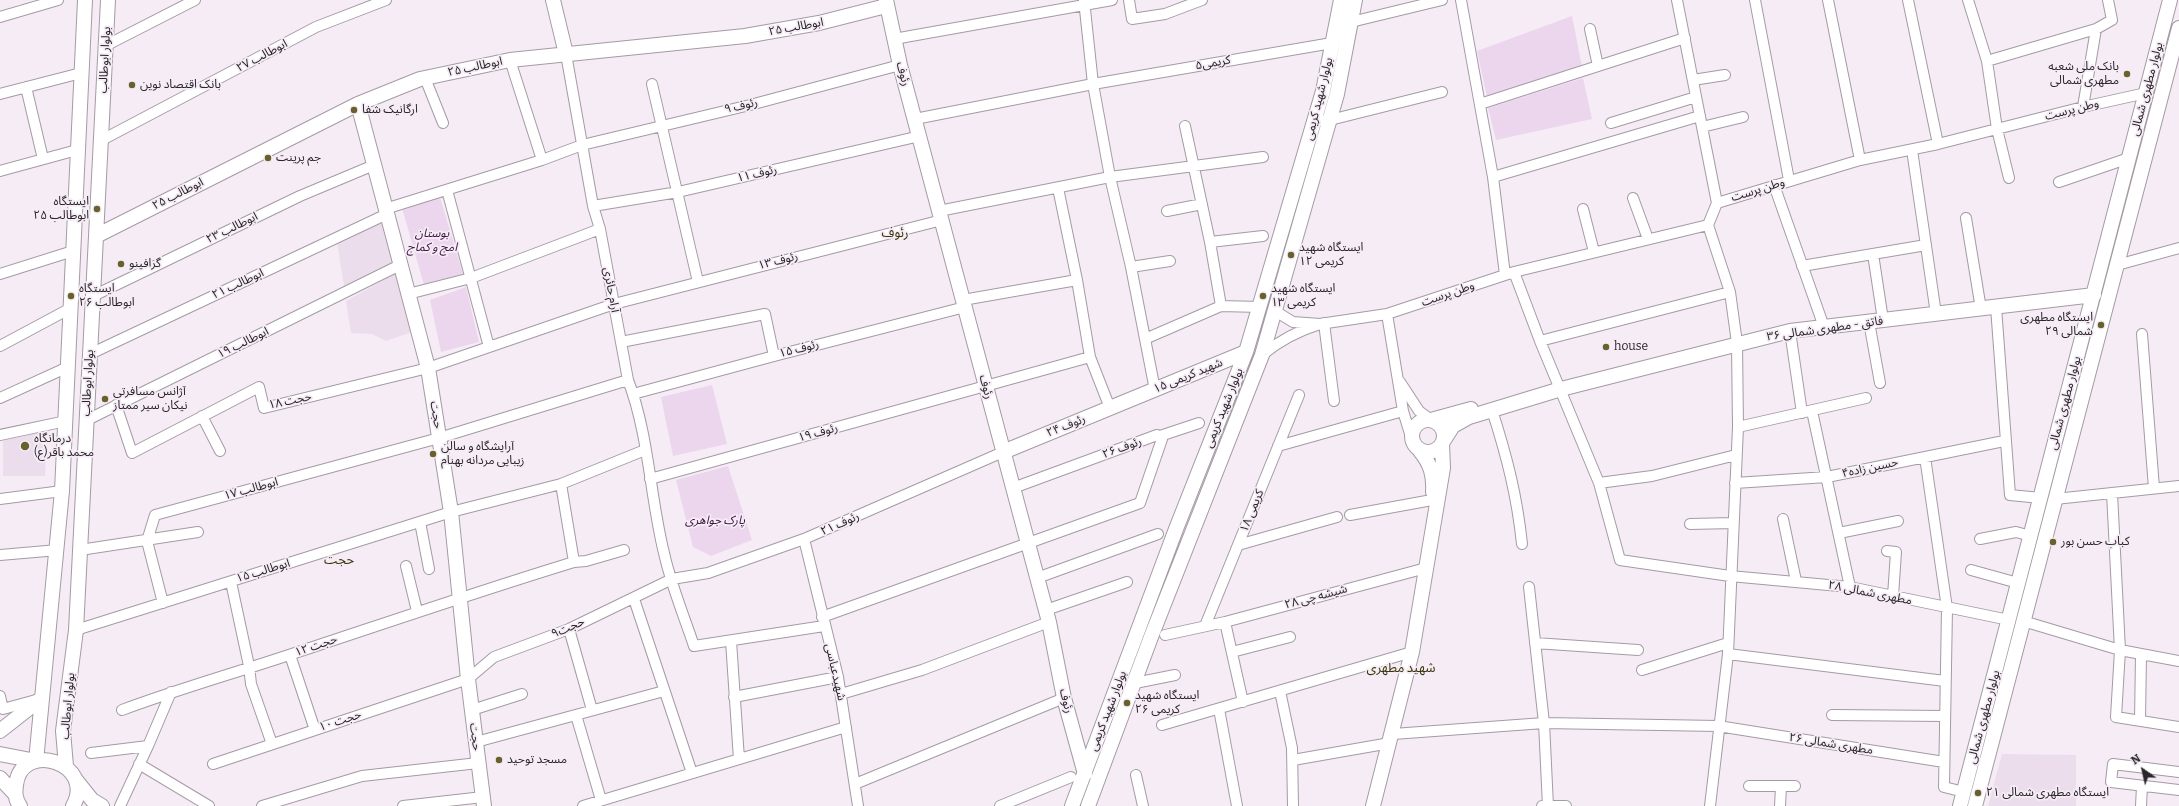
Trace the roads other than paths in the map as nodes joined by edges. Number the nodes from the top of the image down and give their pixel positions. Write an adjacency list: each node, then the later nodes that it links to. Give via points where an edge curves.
1 (58, 0): 23 (street)
2 (85, 0): 37 (main road, بولوار ابوطالب)
3 (108, 0): 31 (main road, بولوار ابوطالب)
4 (195, 0): 31 (street)
5 (386, 0): 65 (street, ابوطالب ۲۷, via 316,28)
6 (553, 0): 32 (main road, آرام حائری)
7 (1112, 0): 21 (street)
8 (1130, 0): 9 (street, via 1132,19 1165,14)
9 (1202, 0)
10 (1341, 0): 30 (main road, بولوار شهید کریمی)
11 (1355, 0): 24 (main road, بولوار شهید کریمی)
12 (1442, 0): 24 (street)
13 (1461, 0): 49 (street)
14 (1676, 0): 28 (street)
15 (1755, 0): 81 (street)
16 (1828, 0): 74 (street)
17 (1908, 0): 66 (street)
18 (1968, 0): 34 (street)
19 (2108, 0): 27 (street, via 2112,20)
20 (2170, 0): 45 (main road, بولوار مطهری شمالی)
21 (1084, 2): 29 (street); 42 (street)
22 (886, 3): 29 (main road, رئوف); 32 (main road, ابوطالب ۲۵, via 819,23 745,36)
23 (0, 17)
24 (1351, 22): 54 (main road, بولوار شهید کریمی)
25 (2179, 28): 63 (main road, بولوار مطهری شمالی)
26 (1590, 29): 36 (street)
27 (2096, 29): 34 (street); 50 (street)
28 (1685, 38): 36 (street); 40 (street)
29 (894, 40): 35 (main road, رئوف)
30 (1332, 43): 42 (street, کریمی۵); 55 (main road, بولوار شهید کریمی, via 1323,91)
31 (105, 46): 65 (main road, بولوار ابوطالب)
32 (566, 54): 33 (main road, ابوطالب ۲۵); 67 (street, آرام حائری)
33 (510, 60): 39 (main road, ابوطالب ۲۵); 73 (street)
34 (1987, 61): 61 (street)
35 (900, 65): 53 (main road, رئوف); 58 (street, رئوف ۹, via 750,105)
36 (1598, 66): 49 (street)
37 (81, 73): 43 (street); 68 (main road, بولوار ابوطالب)
38 (1725, 75): 40 (street)
39 (425, 78): 48 (main road, ابوطالب ۲۵); 56 (street)
40 (1693, 80): 47 (street)
41 (652, 84): 58 (street)
42 (1093, 84): 53 (street, کریمی۵); 78 (street)
43 (26, 87): 46 (street); 71 (street)
44 (1442, 92): 54 (street)
45 (2146, 93): 50 (street, وطن پرست); 62 (main road, بولوار مطهری شمالی)
46 (0, 94)
47 (1696, 97): 51 (street); 57 (street)
48 (358, 104): 75 (main road, حجت); 98 (main road, ابوطالب ۲۵)
49 (1480, 104): 79 (street)
50 (2083, 107): 61 (street, وطن پرست)
51 (1700, 116): 60 (street); 79 (street)
52 (1743, 117): 60 (street)
53 (915, 119): 64 (main road, رئوف)
54 (1330, 120): 55 (street); 128 (main road, بولوار شهید کریمی)
55 (1314, 121): 124 (main road, بولوار شهید کریمی)
56 (443, 122)
57 (1611, 123)
58 (662, 124): 67 (street, رئوف ۹); 86 (street)
59 (1185, 126): 76 (street)
60 (1702, 127): 88 (street)
61 (1997, 129): 66 (street, وطن پرست); 80 (street)
62 (2136, 132): 63 (main road); 72 (main road, بولوار مطهری شمالی)
63 (2151, 135): 108 (main road, بولوار مطهری شمالی)
64 (920, 136): 86 (street, رئوف ۱۱); 94 (main road, رئوف)
65 (100, 141): 98 (main road, بولوار ابوطالب)
66 (1938, 144): 69 (street, وطن پرست)
67 (582, 145): 73 (street, رئوف ۹); 90 (street, آرام حائری)
68 (77, 150): 71 (street); 104 (main road, بولوار ابوطالب)
69 (1912, 150): 74 (street, وطن پرست); 102 (street)
70 (1263, 157): 76 (street, رئوف ۱۳)
71 (43, 158): 77 (street)
72 (2129, 158): 82 (street); 119 (main road, بولوار مطهری شمالی)
73 (542, 160): 85 (street, رئوف ۹)
74 (1860, 160): 81 (street, وطن پرست)
75 (374, 165): 92 (main road, حجت); 120 (street, ابوطالب ۲۳, via 300,196)
76 (1194, 168): 78 (street, رئوف ۱۳); 89 (street)
77 (0, 171)
78 (1110, 177): 84 (street, رئوف ۱۳); 111 (street)
79 (1493, 177): 112 (street)
80 (2009, 178)
81 (1789, 180): 83 (street, وطن پرست)
82 (2059, 182)
83 (1774, 186): 88 (street, وطن پرست); 110 (street)
84 (1058, 188): 94 (street, رئوف ۱۳); 115 (street)
85 (447, 190): 92 (street, ابوطالب ۲۱); 114 (street)
86 (678, 192): 90 (street, رئوف ۱۱); 116 (street)
87 (1633, 198): 100 (street)
88 (1718, 203): 96 (street, وطن پرست)
89 (1202, 204): 93 (street); 101 (street)
90 (593, 206): 97 (street, آرام حائری)
91 (1583, 208): 105 (street)
92 (386, 211): 109 (main road, حجت); 143 (street, ابوطالب ۲۱)
93 (1167, 211)
94 (941, 215): 116 (street, رئوف ۱۳); 122 (main road, رئوف)
95 (1966, 218): 127 (street)
96 (1708, 225): 100 (street, وطن پرست); 117 (street)
97 (600, 229): 114 (street); 121 (street, آرام حائری)
98 (96, 236): 120 (main road, بولوار ابوطالب)
99 (1263, 236): 101 (street)
100 (1648, 239): 105 (street, وطن پرست)
101 (1210, 242): 123 (street)
102 (1926, 245): 106 (street); 130 (street)
103 (2179, 248): 108 (street)
104 (73, 251): 113 (street); 126 (main road, بولوار ابوطالب)
105 (1594, 252): 112 (street, وطن پرست)
106 (1873, 254): 110 (street); 131 (street)
107 (1170, 262): 111 (street)
108 (2117, 265): 162 (main road, بولوار مطهری شمالی)
109 (400, 266): 118 (main road, حجت); 163 (street, ابوطالب ۱۹)
110 (1802, 266): 133 (street)
111 (1131, 267): 136 (street)
112 (1509, 273): 129 (street, وطن پرست); 137 (street)
113 (0, 274)
114 (471, 278): 118 (street); 141 (street)
115 (1077, 280): 122 (street, رئوف ۱۵); 146 (street)
116 (698, 282): 121 (street, رئوف ۱۳)
117 (1730, 292): 137 (street); 139 (street)
118 (408, 294): 148 (main road, حجت)
119 (2094, 295): 125 (main road, فاتق - مطهری شمالی ۳۶); 159 (main road, بولوار مطهری شمالی)
120 (93, 296): 143 (main road, بولوار ابوطالب)
121 (614, 304): 138 (street, آرام حائری); 141 (street, رئوف ۱۳)
122 (964, 304): 145 (street, رئوف ۱۵); 152 (main road, رئوف)
123 (1221, 306): 124 (street); 136 (street)
124 (1260, 307): 142 (main road, بولوار شهید کریمی)
125 (1996, 307): 127 (main road, فاتق - مطهری شمالی ۳۶); 178 (street)
126 (71, 308): 140 (street); 147 (main road, بولوار ابوطالب)
127 (1981, 309): 130 (main road, فاتق - مطهری شمالی ۳۶)
128 (1275, 311): 132 (street, via 1293,322); 144 (main road, بولوار شهید کریمی)
129 (1387, 314): 132 (street, وطن پرست); 149 (street)
130 (1936, 314): 131 (main road, فاتق - مطهری شمالی ۳۶)
131 (1876, 321): 133 (main road, فاتق - مطهری شمالی ۳۶); 151 (street)
132 (1322, 324): 144 (street, via 1299,330); 161 (street)
133 (1824, 327): 134 (main road, فاتق - مطهری شمالی ۳۶)
134 (1790, 331): 139 (main road, فاتق - مطهری شمالی ۳۶); 167 (street)
135 (2142, 334): 196 (street)
136 (1145, 340): 154 (street)
137 (1540, 341): 153 (street)
138 (621, 342): 145 (street, via 765,314); 150 (street, آرام حائری)
139 (1737, 343): 153 (main road, فاتق - مطهری شمالی ۳۶); 173 (street)
140 (0, 346)
141 (489, 347): 148 (street, رئوف ۱۳)
142 (1246, 352): 154 (main road, شهید کریمی ۱۵); 315 (main road, بولوار شهید کریمی, via 1176,529)
143 (90, 354): 169 (main road, بولوار ابوطالب)
144 (1262, 355): 273 (main road, بولوار شهید کریمی)
145 (774, 356): 155 (street, رئوف ۱۵)
146 (1090, 356): 152 (street, رئوف ۱۹); 164 (street)
147 (68, 367): 157 (street); 171 (main road, بولوار ابوطالب)
148 (428, 368): 168 (street, حجت ۱۸, via 264,408 259,387); 177 (main road, حجت)
149 (1398, 379): 166 (street); 170 (street, via 1420,411)
150 (628, 380): 155 (street, آرام حائری); 177 (street)
151 (1880, 382)
152 (985, 386): 184 (main road, رئوف); 190 (street, رئوف ۱۹)
153 (1561, 389): 165 (main road); 170 (main road, via 1496,402); 191 (street)
154 (1155, 390): 160 (main road, شهید کریمی ۱۵)
155 (633, 394): 181 (street, آرام حائری)
156 (1298, 395): 180 (street, کریمی ۱۸)
157 (0, 398)
158 (1866, 398): 167 (street)
159 (2067, 398): 162 (main road); 199 (main road, بولوار مطهری شمالی)
160 (1129, 400): 164 (main road, رئوف ۲۴)
161 (1334, 401)
162 (2081, 401): 201 (main road, بولوار مطهری شمالی)
163 (116, 405): 168 (street, حجت ۱۸, via 132,453); 169 (street, ابوطالب ۱۹)
164 (1110, 408): 184 (main road, رئوف ۲۴)
165 (1492, 410): 179 (main road, via 1460,421 1453,426); 220 (street, via 1512,474)
166 (1403, 411): 176 (street); 180 (street)
167 (1807, 412): 173 (street); 189 (street)
168 (202, 416): 182 (street)
169 (87, 420): 188 (main road, بولوار ابوطالب)
170 (1431, 420): 176 (main road, via 1415,425); 179 (main road, via 1442,427)
171 (66, 421): 174 (street); 187 (main road, بولوار ابوطالب)
172 (1199, 423): 175 (street)
173 (1738, 427): 185 (street)
174 (0, 435)
175 (1160, 436): 195 (street, رئوف ۲۶); 219 (street, رئوف ۲۶, via 1162,438 1142,500)
176 (1411, 437): 183 (main road)
177 (439, 438): 203 (main road, حجت); 218 (street, ابوطالب ۱۷, via 155,515)
178 (2004, 441): 186 (street, حسین زاده۴); 199 (street, via 2010,495)
179 (1443, 442): 183 (main road, via 1433,452); 216 (main road, via 1443,468)
180 (1278, 446): 221 (street, کریمی ۱۸)
181 (645, 450): 190 (street, آرام حائری); 193 (street, ابوطالب ۱۵)
182 (220, 451)
183 (1420, 451): 202 (main road, via 1428,461 1432,473)
184 (1003, 452): 195 (main road, رئوف); 215 (street, رئوف ۲۱)
185 (1736, 455): 191 (street, via 1652,476); 192 (street)
186 (1925, 457): 189 (street, حسین زاده۴); 245 (street)
187 (63, 472): 188 (main road); 197 (main road, بولوار ابوطالب)
188 (84, 473): 223 (main road, بولوار ابوطالب)
189 (1827, 477): 192 (street, حسین زاده۴); 212 (street)
190 (650, 479): 234 (street, آرام حائری, via 664,554)
191 (1599, 483): 232 (street, مطهری شمالی ۲۸, via 1620,560)
192 (1735, 483): 209 (street)
193 (561, 484): 203 (street, ابوطالب ۱۵); 227 (street)
194 (2179, 486): 196 (street)
195 (1013, 488): 219 (main road, رئوف)
196 (2154, 488): 198 (street)
197 (62, 491): 200 (street); 222 (main road, بولوار ابوطالب)
198 (2112, 493): 201 (street); 261 (street)
199 (2041, 498): 214 (main road, بولوار مطهری شمالی)
200 (0, 499)
201 (2055, 499): 250 (main road, بولوار مطهری شمالی)
202 (1432, 500): 204 (street); 216 (main road)
203 (451, 512): 208 (street, ابوطالب ۱۵); 242 (main road, حجت)
204 (1350, 515)
205 (1337, 518): 221 (street)
206 (1783, 519): 235 (street)
207 (1898, 521): 212 (street)
208 (420, 522): 230 (street); 236 (street, ابوطالب ۱۵)
209 (1733, 523): 210 (street); 232 (street)
210 (1690, 524)
211 (198, 532): 218 (street)
212 (1839, 533): 240 (street)
213 (1158, 534): 233 (street)
214 (2031, 536): 217 (street, via 2016,532); 238 (main road, بولوار مطهری شمالی)
215 (804, 539): 234 (street, رئوف ۲۱, via 708,573); 249 (street, شهیدعباسی)
216 (1430, 539): 229 (main road)
217 (1980, 539)
218 (147, 540): 223 (street); 244 (street)
219 (1027, 542): 233 (main road, رئوف); 249 (street)
220 (1522, 544)
221 (1238, 545): 252 (street, کریمی ۱۸)
222 (58, 550): 226 (street); 281 (main road, بولوار ابوطالب)
223 (80, 550): 254 (main road, بولوار ابوطالب)
224 (624, 550): 227 (street, حجت ۱۲)
225 (1886, 551): 241 (street, via 1896,552)
226 (0, 554)
227 (574, 562): 242 (street, حجت ۱۲)
228 (406, 566): 246 (street)
229 (1426, 568): 251 (street, شیشه چی ۲۸); 263 (main road)
230 (429, 569)
231 (1971, 570): 238 (street)
232 (1730, 576): 235 (street, مطهری شمالی ۲۸); 259 (street)
233 (1037, 578): 247 (main road, رئوف)
234 (672, 579): 243 (street, حجت۹); 257 (street, آرام حائری, via 694,646)
235 (1796, 581): 240 (street, مطهری شمالی ۲۸)
236 (231, 582): 244 (street, ابوطالب ۱۵); 267 (street)
237 (1126, 582): 247 (street)
238 (2018, 583): 248 (main road, بولوار مطهری شمالی)
239 (1529, 587): 258 (street)
240 (1850, 587): 241 (street, مطهری شمالی ۲۸)
241 (1893, 596): 245 (street, مطهری شمالی ۲۸)
242 (460, 598): 246 (street, حجت ۱۲); 271 (main road, حجت)
243 (634, 599): 253 (street, حجت۹); 274 (street)
244 (163, 603): 254 (street, ابوطالب ۱۵)
245 (1947, 608): 248 (street, مطهری شمالی ۲۸); 272 (street)
246 (418, 611): 265 (street, حجت ۱۲)
247 (1047, 616): 278 (street, via 922,670); 282 (main road, رئوف)
248 (2009, 620): 326 (main road, بولوار مطهری شمالی)
249 (823, 621): 257 (street); 270 (street, شهیدعباسی)
250 (2023, 621): 261 (street); 351 (main road, بولوار مطهری شمالی)
251 (1225, 622): 252 (street, شیشه چی ۲۸); 262 (street)
252 (1205, 626): 255 (street, شیشه چی ۲۸)
253 (569, 629): 271 (street, حجت۹, via 494,657); 287 (street)
254 (76, 630): 312 (main road, بولوار ابوطالب, via 63,731)
255 (1165, 635)
256 (1290, 637): 262 (street)
257 (730, 641): 280 (street)
258 (1536, 643): 260 (street); 292 (street)
259 (1728, 648): 268 (street); 272 (street); 294 (street)
260 (1638, 650)
261 (2120, 650): 264 (street); 291 (street, via 2116,717)
262 (1232, 652): 283 (street)
263 (1412, 652): 275 (street); 299 (main road)
264 (2142, 654): 266 (street); 291 (street)
265 (290, 655): 267 (street, حجت ۱۲); 297 (street)
266 (2179, 661)
267 (249, 666): 276 (street, حجت ۱۲); 301 (street, via 251,684)
268 (1642, 670)
269 (1175, 675): 273 (street)
270 (838, 677): 278 (street, شهیدعباسی); 280 (street)
271 (468, 679): 286 (main road, حجت); 297 (street, حجت ۱۰)
272 (1946, 681): 290 (street)
273 (1135, 683): 340 (main road, بولوار شهید کریمی)
274 (664, 691): 287 (street); 314 (street)
275 (1280, 691): 283 (street); 306 (street)
276 (171, 692): 285 (street, حجت ۱۲); 302 (street)
277 (522, 694): 286 (street)
278 (841, 694): 295 (street, شهیدعباسی)
279 (0, 696): 281 (street, via 3,709)
280 (734, 697): 305 (street)
281 (42, 698): 298 (main road); 307 (main road, بولوار ابوطالب)
282 (1064, 698): 315 (main road, رئوف); 320 (street)
283 (1243, 702): 284 (street)
284 (1219, 709): 293 (street); 342 (street)
285 (122, 710)
286 (472, 710): 300 (main road, حجت)
287 (592, 710): 288 (street)
288 (576, 715): 300 (street); 328 (street)
289 (1832, 715): 290 (street)
290 (1945, 716): 308 (street)
291 (2140, 721): 296 (street)
292 (1544, 723): 294 (street, مطهری شمالی ۲۶); 299 (street, مطهری شمالی ۲۶); 346 (street)
293 (1162, 725)
294 (1718, 726): 308 (street, مطهری شمالی ۲۶); 348 (street)
295 (846, 727): 305 (street); 320 (street, شهیدعباسی)
296 (2179, 727)
297 (315, 730): 301 (street, حجت ۱۰)
298 (0, 731)
299 (1391, 738): 306 (street, مطهری شمالی ۲۶); 344 (main road)
300 (476, 742): 309 (main road, حجت)
301 (272, 744): 311 (street, حجت ۱۰)
302 (148, 746): 303 (street); 310 (street)
303 (91, 753)
304 (0, 754): 307 (main road)
305 (739, 759): 314 (street)
306 (1293, 760): 343 (street)
307 (36, 761): 312 (main road, via 46,759); 327 (main road, via 24,768 17,780)
308 (1944, 762): 326 (street, via 1944,787)
309 (478, 763): 329 (main road, حجت); 335 (street, via 362,776)
310 (139, 764): 333 (street); 334 (street)
311 (212, 764)
312 (66, 766): 319 (main road)
313 (2179, 772): 323 (street, via 2113,764 2111,782)
314 (692, 773): 328 (street)
315 (1085, 774): 339 (main road, بولوار شهید کریمی)
316 (1136, 775): 341 (street)
317 (1070, 777): 338 (street)
318 (0, 778): 327 (main road)
319 (76, 780): 331 (main road, via 77,793); 332 (main road, via 92,800)
320 (855, 784): 330 (street, شهیدعباسی)
321 (1749, 786): 324 (street)
322 (1795, 786): 324 (street)
323 (2142, 786): 325 (street); 352 (street)
324 (1781, 787): 349 (street)
325 (2179, 790)
326 (1964, 792): 350 (main road, بولوار مطهری شمالی)
327 (17, 800)
328 (601, 800): 337 (street)
329 (483, 802): 336 (street)
330 (856, 805)
331 (73, 806)
332 (102, 806)
333 (120, 806)
334 (208, 806)
335 (262, 806)
336 (403, 806)
337 (583, 806)
338 (1000, 806)
339 (1072, 806)
340 (1088, 806)
341 (1143, 806)
342 (1237, 806)
343 (1293, 806)
344 (1373, 806)
345 (1542, 806): 346 (street)
346 (1548, 806): 347 (street)
347 (1566, 806)
348 (1710, 806)
349 (1780, 806)
350 (1960, 806)
351 (1974, 806)
352 (2141, 806)

